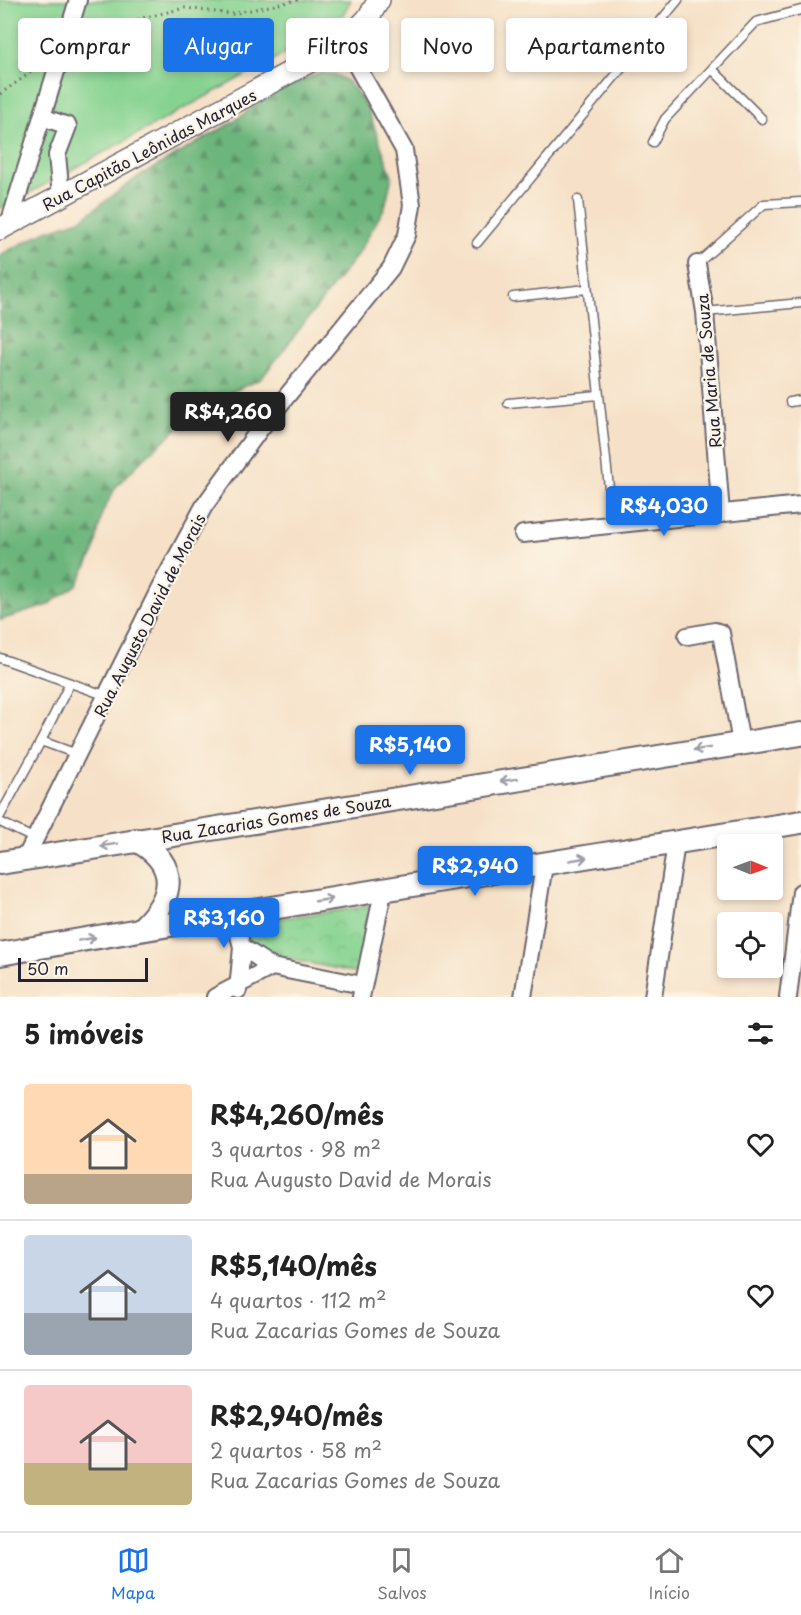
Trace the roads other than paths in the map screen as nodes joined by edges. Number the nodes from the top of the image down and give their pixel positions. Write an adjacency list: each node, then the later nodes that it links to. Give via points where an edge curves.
1 (78, 0): 9 (street)
2 (379, 0): 5 (street, Rua Capitão Leônidas Marques)
3 (678, 0): 18 (lane)
4 (801, 10): 6 (lane, via 756,22)
5 (368, 18)
6 (712, 69): 10 (lane); 11 (lane, via 665,119)
7 (290, 72): 14 (street, Rua Capitão Leônidas Marques)
8 (360, 72): 35 (street, Rua Augusto David de Morais, via 404,150 412,205 407,235 391,268 260,429 204,506)
9 (42, 117): 12 (street); 13 (street, via 68,126)
10 (762, 119)
11 (653, 142)
12 (32, 146): 13 (street); 17 (street)
13 (57, 155): 14 (street)
14 (61, 196): 17 (street, Rua Capitão Leônidas Marques)
15 (578, 200): 20 (lane)
16 (801, 202): 19 (lane, via 764,204)
17 (5, 227)
18 (477, 243)
19 (697, 264): 23 (street, Rua Maria de Souza)
20 (587, 289): 21 (lane); 24 (lane)
21 (513, 297)
22 (801, 303): 23 (lane)
23 (705, 312): 29 (street, Rua Maria de Souza)
24 (599, 395): 27 (lane); 30 (lane)
25 (801, 400): 26 (lane)
26 (790, 402)
27 (508, 403)
28 (801, 505): 29 (street)
29 (721, 513): 30 (street)
30 (613, 525): 31 (street)
31 (523, 534)
32 (687, 636): 38 (street, via 721,633)
33 (0, 658): 34 (lane)
34 (70, 683): 35 (lane); 37 (lane)
35 (107, 696): 39 (street, Rua Augusto David de Morais)
36 (801, 734): 38 (main road, Rua Zacarias Gomes de Souza)
37 (41, 741): 39 (lane); 40 (lane)
38 (741, 743): 43 (main road, Rua Zacarias Gomes de Souza, one-way to 43)
39 (77, 754): 45 (street, Rua Augusto David de Morais)
40 (0, 816)
41 (0, 822): 45 (lane)
42 (801, 822): 44 (main road)
43 (136, 840): 45 (main road, Rua Zacarias Gomes de Souza, one-way to 45); 51 (main road, via 154,850 166,870 167,892 158,913)
44 (676, 843): 47 (main road, one-way to 44); 59 (street)
45 (30, 849): 46 (main road, Rua Zacarias Gomes de Souza)
46 (0, 863)
47 (544, 865): 48 (main road); 58 (street)
48 (383, 892): 50 (main road, one-way to 48); 56 (street)
49 (801, 892): 60 (street)
50 (233, 913): 51 (main road); 52 (street)
51 (141, 929): 53 (main road, one-way to 51)
52 (242, 947): 54 (street); 55 (street)
53 (0, 954)
54 (272, 967): 55 (street); 56 (street)
55 (238, 990): 57 (street)
56 (362, 991)
57 (215, 997)
58 (523, 997)
59 (653, 997)
60 (788, 997)

